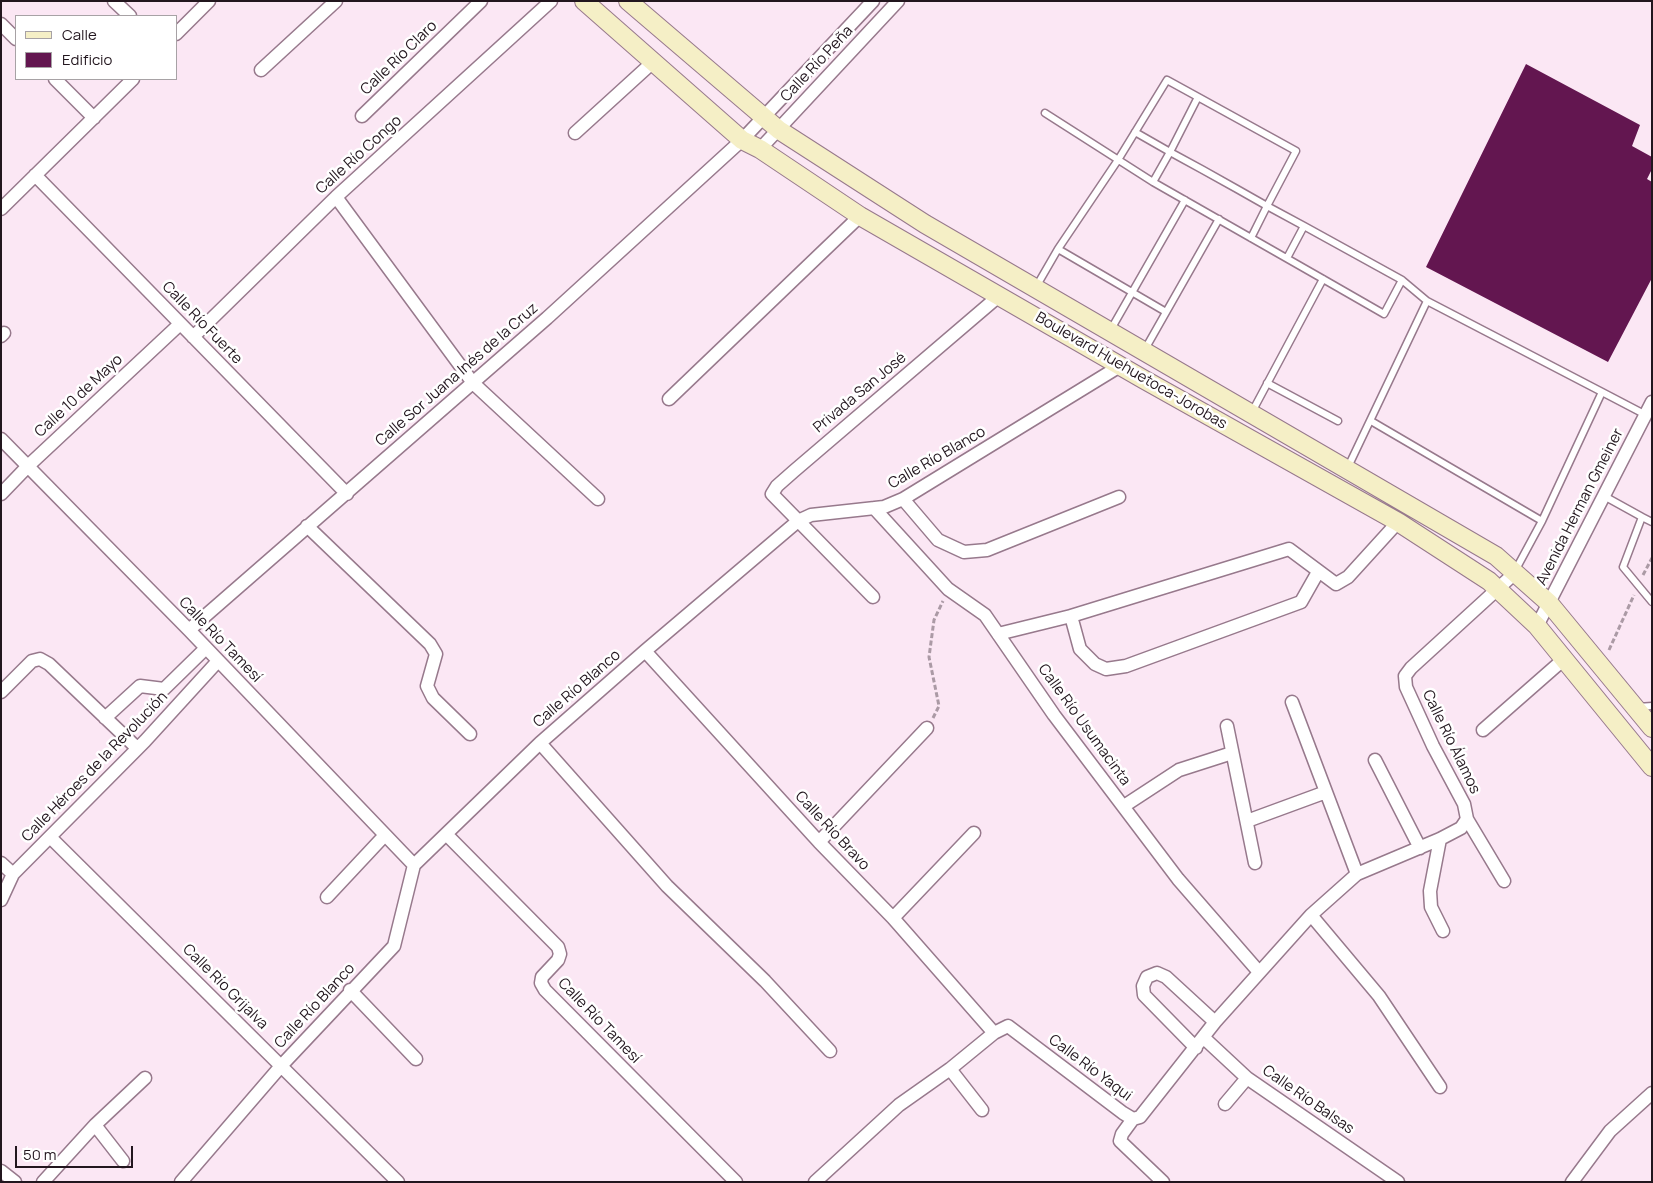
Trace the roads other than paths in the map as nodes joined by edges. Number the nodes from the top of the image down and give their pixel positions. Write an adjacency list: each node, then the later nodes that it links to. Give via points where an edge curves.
1 (114, 1): 10 (street)
2 (209, 1): 12 (street)
3 (336, 1): 15 (street)
4 (481, 1): 20 (street, Calle Río Claro)
5 (550, 1): 32 (street, Calle Río Congo)
6 (584, 1): 14 (main road, Boulevard Huehuetoca-Jorobas)
7 (628, 1): 22 (main road, Boulevard Huehuetoca-Jorobas)
8 (873, 1): 22 (street, Calle Río Peña)
9 (898, 1): 23 (street, Calle Río Peña)
10 (129, 15)
11 (1, 24): 13 (street)
12 (178, 32)
13 (15, 38)
14 (653, 62): 25 (street); 26 (main road, Boulevard Huehuetoca-Jorobas)
15 (261, 70)
16 (56, 80): 21 (street)
17 (131, 80): 21 (street)
18 (1198, 97): 24 (lane, via 1167,80); 28 (lane); 34 (lane, via 1296,151)
19 (1045, 113): 29 (lane)
20 (362, 116)
21 (94, 118): 30 (street)
22 (764, 118): 23 (main road, Boulevard Huehuetoca-Jorobas); 26 (street, Calle Río Peña)
23 (779, 130): 27 (street, Calle Río Peña); 44 (main road, Boulevard Huehuetoca-Jorobas, via 925,224)
24 (1135, 132): 28 (lane); 29 (lane)
25 (575, 133)
26 (742, 140): 27 (main road, Boulevard Huehuetoca-Jorobas); 54 (street, Calle Sor Juana Inés de la Cruz)
27 (760, 149): 36 (main road, Boulevard Huehuetoca-Jorobas)
28 (1170, 152): 31 (lane); 34 (lane)
29 (1118, 160): 31 (lane); 40 (lane)
30 (35, 175): 35 (street); 49 (street, Calle Río Fuerte)
31 (1153, 182): 33 (lane)
32 (336, 197): 51 (street, Calle Río Congo); 54 (street)
33 (1185, 200): 37 (lane); 45 (lane)
34 (1267, 206): 38 (lane); 39 (lane)
35 (1, 209)
36 (860, 216): 46 (main road, Boulevard Huehuetoca-Jorobas); 57 (street)
37 (1219, 219): 39 (lane); 48 (lane)
38 (1304, 226): 41 (lane); 43 (lane)
39 (1251, 238): 41 (lane)
40 (1058, 249): 44 (lane); 45 (lane)
41 (1287, 258): 42 (lane)
42 (1323, 279): 43 (lane, via 1384,314); 55 (lane)
43 (1402, 280): 47 (lane)
44 (1036, 288): 50 (main road, Boulevard Huehuetoca-Jorobas)
45 (1132, 292): 48 (lane); 50 (lane)
46 (1000, 295): 53 (main road, Boulevard Huehuetoca-Jorobas); 74 (street, Privada San José, via 777,486 772,494)
47 (1427, 301): 56 (lane); 62 (lane)
48 (1166, 312): 52 (lane)
49 (180, 324): 51 (street, Calle Río Fuerte); 64 (street, Calle 10 de Mayo)
50 (1110, 331): 52 (main road, Boulevard Huehuetoca-Jorobas)
51 (193, 336): 67 (street, Calle Río Fuerte)
52 (1144, 351): 59 (main road, Boulevard Huehuetoca-Jorobas)
53 (1120, 366): 71 (street, Calle Río Blanco); 76 (main road, Boulevard Huehuetoca-Jorobas)
54 (473, 383): 67 (street, Calle Sor Juana Inés de la Cruz); 70 (street)
55 (1267, 383): 59 (lane); 61 (lane)
56 (1602, 392): 60 (lane); 75 (lane)
57 (669, 399)
58 (1652, 402): 60 (street, Avenida Herman Gmeiner)
59 (1251, 413): 65 (main road, Boulevard Huehuetoca-Jorobas)
60 (1646, 415): 68 (street, Avenida Herman Gmeiner)
61 (1338, 421)
62 (1371, 421): 65 (lane); 75 (lane)
63 (1, 439): 64 (street, Calle Río Tamesí)
64 (28, 466): 66 (street, Calle 10 de Mayo); 87 (street, Calle Río Tamesí)
65 (1347, 468): 80 (main road, Boulevard Huehuetoca-Jorobas, via 1496,556)
66 (1, 494)
67 (346, 494): 78 (street, Calle Sor Juana Inés de la Cruz)
68 (1604, 496): 73 (lane); 84 (street, Avenida Herman Gmeiner)
69 (1119, 497): 71 (street, via 987,550 964,552 938,540)
70 (598, 499)
71 (903, 499): 72 (street, Calle Río Blanco)
72 (874, 508): 74 (street, Calle Río Blanco, via 811,515); 88 (street, Calle Río Usumacinta, via 948,590 985,615)
73 (1642, 517): 77 (lane); 83 (lane, via 1623,567)
74 (798, 521): 82 (street); 90 (street, Calle Río Blanco)
75 (1542, 521): 80 (lane)
76 (1398, 522): 79 (street, via 1348,577 1336,584); 81 (main road, Boulevard Huehuetoca-Jorobas)
77 (1652, 522)
78 (307, 526): 87 (street, Calle Sor Juana Inés de la Cruz); 102 (street, via 430,644 436,654 427,686 433,698)
79 (1318, 572): 85 (street, via 1289,549); 85 (street, via 1301,602 1126,666 1106,669 1095,664 1080,649)
80 (1515, 573): 81 (street, Calle Río Álamos); 84 (main road, Boulevard Huehuetoca-Jorobas)
81 (1498, 590): 86 (main road, Boulevard Huehuetoca-Jorobas); 110 (street, Calle Río Álamos, via 1405,676 1406,688 1464,804)
82 (873, 597)
83 (1652, 602)
84 (1549, 603): 86 (street, Avenida Herman Gmeiner); 96 (main road, Boulevard Huehuetoca-Jorobas)
85 (1071, 616): 88 (street)
86 (1537, 626): 91 (main road, Boulevard Huehuetoca-Jorobas)
87 (189, 630): 89 (street, Calle Río Tamesí)
88 (998, 634): 109 (street, Calle Río Usumacinta, via 1054,715)
89 (206, 648): 92 (street, Calle Río Tamesí); 97 (street, via 164,689 140,686)
90 (646, 651): 103 (street, Calle Río Blanco); 117 (street, Calle Río Bravo)
91 (1564, 659): 101 (street); 107 (main road, Boulevard Huehuetoca-Jorobas)
92 (218, 661): 104 (street, Calle Héroes de la Revolución); 114 (street, Calle Río Tamesí)
93 (1, 692): 97 (street, via 32,661 40,659)
94 (1292, 702): 108 (street)
95 (1652, 706): 96 (lane)
96 (1634, 707): 100 (main road, Boulevard Huehuetoca-Jorobas)
97 (106, 718): 104 (street)
98 (1226, 726): 105 (street)
99 (927, 728): 117 (street)
100 (1652, 728)
101 (1483, 730)
102 (470, 734)
103 (540, 743): 113 (street, Calle Río Blanco); 135 (street, via 667,886 765,981)
104 (137, 748): 115 (street, Calle Héroes de la Revolución)
105 (1232, 753): 109 (street, via 1179,770); 111 (street)
106 (1375, 760): 118 (street)
107 (1652, 767)
108 (1326, 792): 111 (street); 123 (street)
109 (1124, 806): 130 (street, Calle Río Usumacinta, via 1178,879)
110 (1467, 819): 116 (street, Calle Río Álamos, via 1461,828); 124 (street)
111 (1247, 821): 120 (street)
112 (974, 833): 128 (street)
113 (446, 834): 121 (street, Calle Río Blanco); 153 (street, Calle Río Tamesí, via 558,948 558,960 542,976 545,990)
114 (385, 836): 121 (street, Calle Río Tamesí); 125 (street)
115 (50, 837): 122 (street, Calle Héroes de la Revolución); 137 (street, Calle Río Grijalva)
116 (1440, 839): 118 (street, Calle Río Álamos); 129 (street, via 1430,899)
117 (819, 842): 128 (street, Calle Río Bravo)
118 (1420, 848): 123 (street, Calle Río Álamos)
119 (1, 863): 122 (street)
120 (1255, 863)
121 (414, 865): 131 (street, Calle Río Blanco, via 394,946)
122 (14, 874): 126 (street, Calle Héroes de la Revolución)
123 (1357, 874): 127 (street, Calle Río Yaqui)
124 (1504, 881)
125 (327, 897)
126 (1, 900)
127 (1311, 915): 130 (street, Calle Río Yaqui); 141 (street, via 1379,996)
128 (893, 918): 133 (street, Calle Río Bravo)
129 (1443, 931)
130 (1259, 972): 132 (street, Calle Río Yaqui)
131 (350, 990): 136 (street); 137 (street, Calle Río Blanco)
132 (1215, 1022): 134 (street, Calle Río Yaqui); 134 (street, Calle Río Balsas, via 1166,977 1157,973 1147,977 1144,995)
133 (994, 1033): 138 (street); 145 (street, Calle Río Yaqui, via 1008,1026)
134 (1200, 1043): 140 (street, Calle Río Balsas); 145 (street, Calle Río Yaqui, via 1140,1117)
135 (830, 1051)
136 (416, 1059)
137 (281, 1066): 151 (street, Calle Río Blanco); 152 (street, Calle Río Grijalva)
138 (950, 1069): 144 (street); 154 (street, via 899,1105)
139 (145, 1078): 146 (street)
140 (1247, 1078): 143 (street); 156 (street, Calle Río Balsas)
141 (1440, 1087)
142 (1652, 1093): 157 (street, via 1610,1131)
143 (1225, 1104)
144 (982, 1110)
145 (1133, 1120): 155 (street, via 1120,1140)
146 (95, 1126): 147 (street); 150 (street)
147 (123, 1161)
148 (1, 1171): 149 (street)
149 (15, 1182)
150 (43, 1182)
151 (182, 1182)
152 (398, 1182)
153 (736, 1182)
154 (815, 1182)
155 (1163, 1182)
156 (1398, 1182)
157 (1573, 1182)

